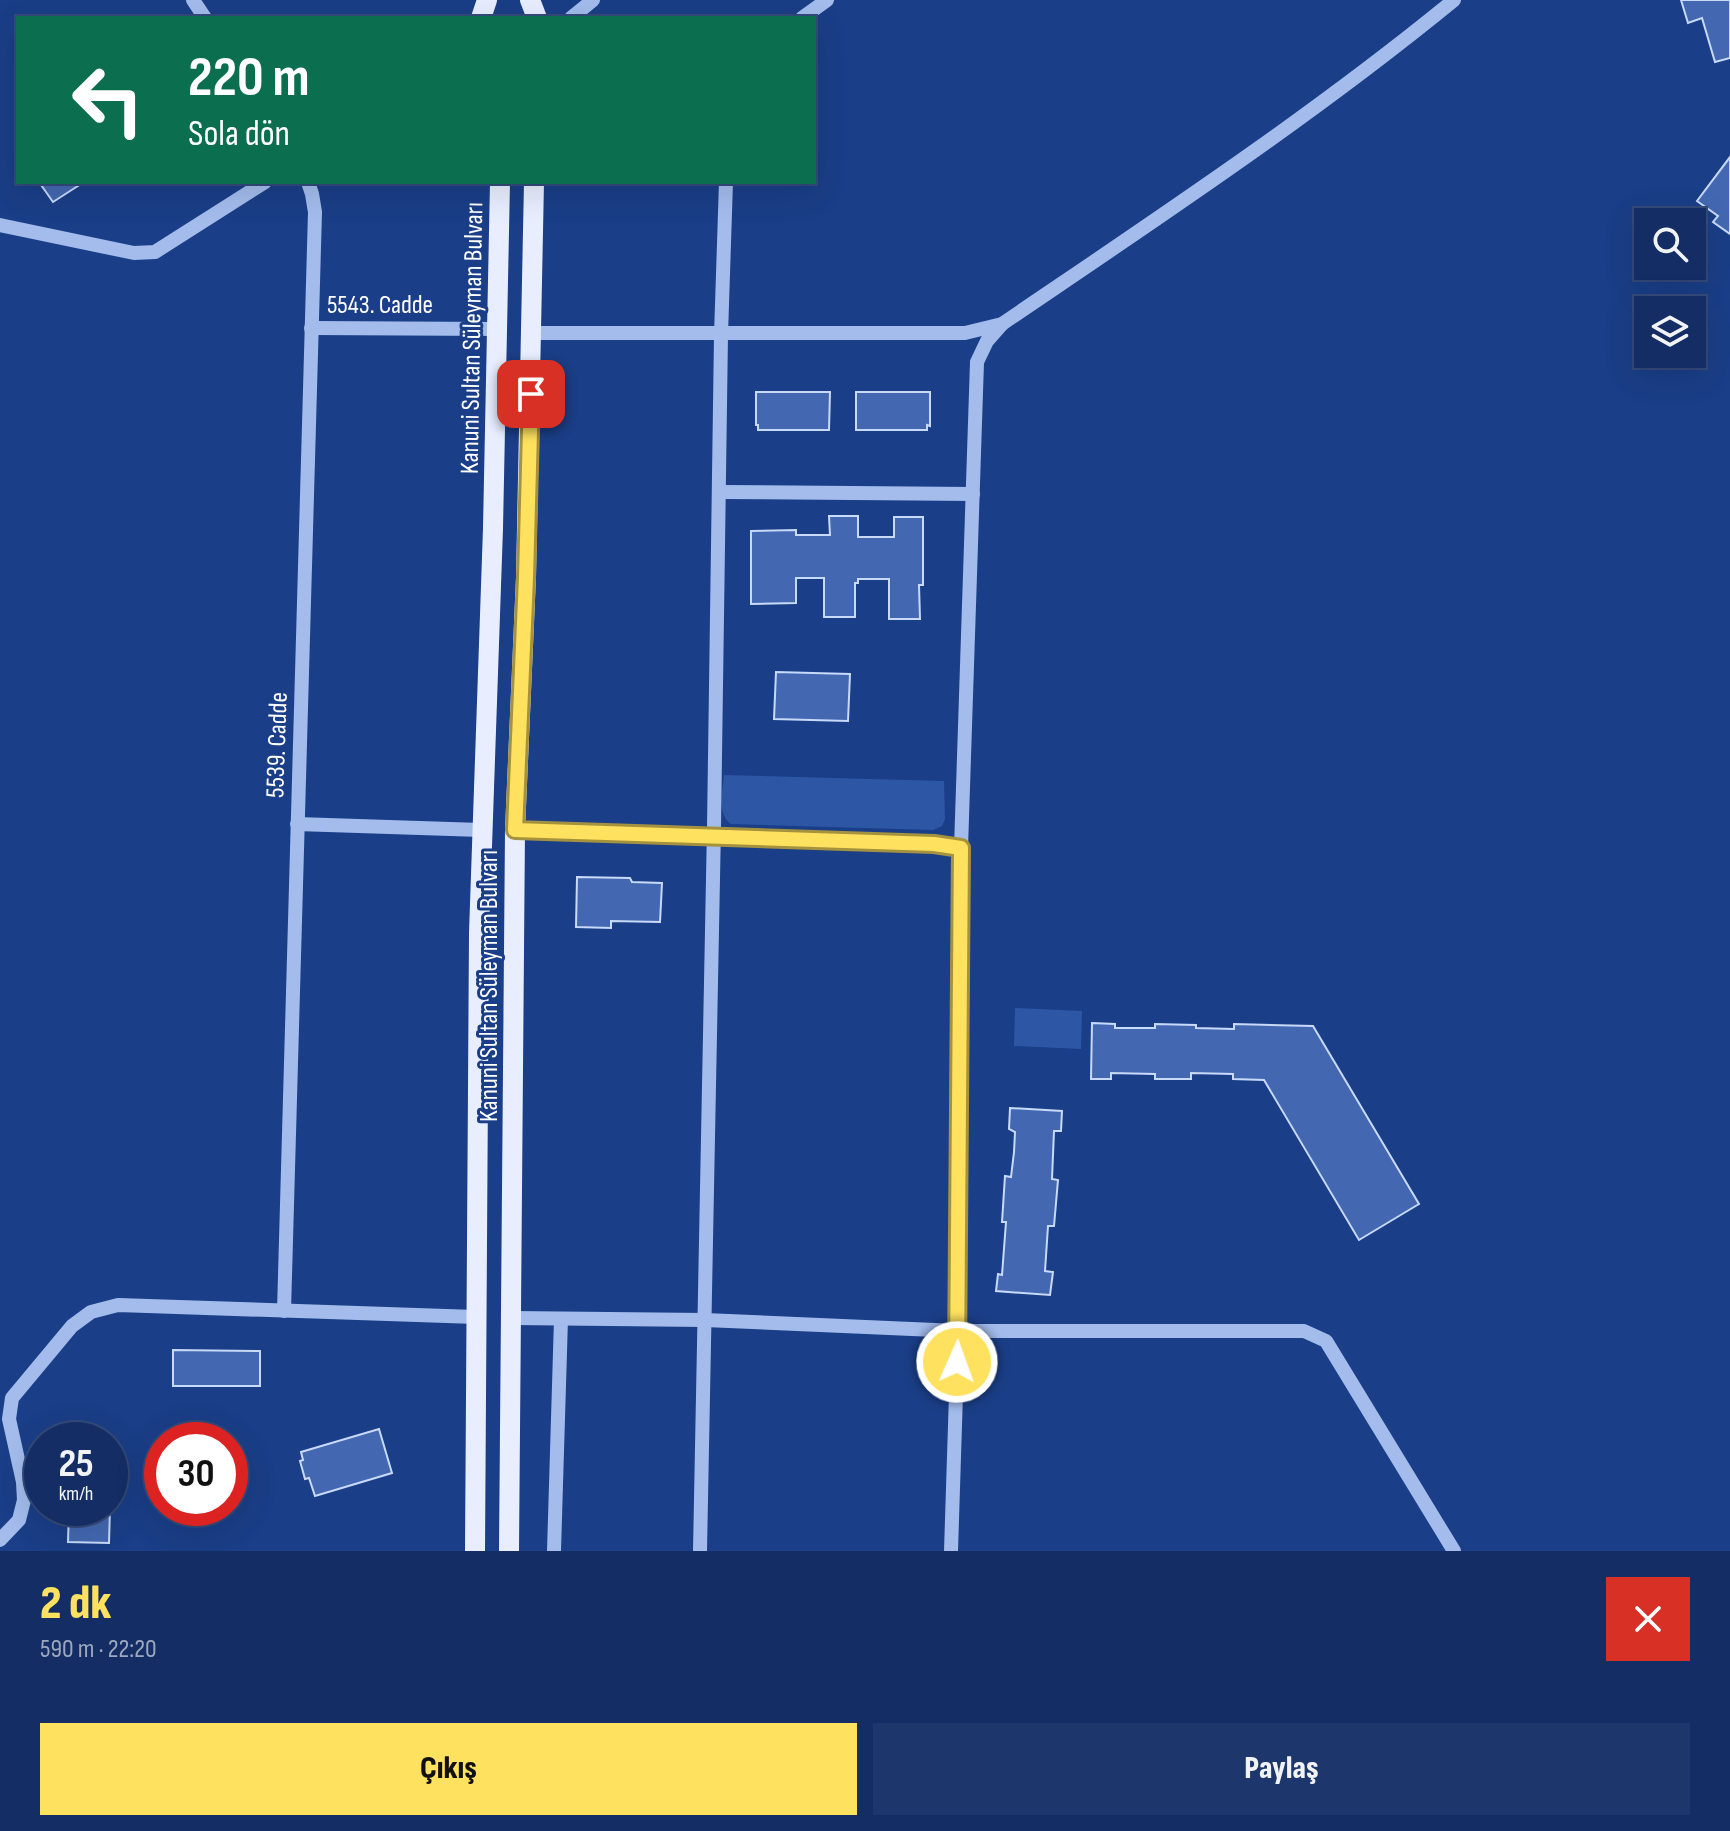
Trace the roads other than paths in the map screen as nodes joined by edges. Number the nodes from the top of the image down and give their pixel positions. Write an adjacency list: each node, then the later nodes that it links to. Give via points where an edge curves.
1 (593, 0): 4 (street)
2 (827, 0): 5 (street)
3 (1454, 0): 12 (street, via 1196,192)
4 (573, 16)
5 (805, 16)
6 (262, 184): 11 (street, via 155,252 134,253)
7 (309, 184): 13 (street, 5539. Cadde, via 315,212)
8 (500, 184): 14 (main road, Kanuni Sultan Süleyman Bulvarı)
9 (534, 184): 15 (main road, Kanuni Sultan Süleyman Bulvarı)
10 (726, 184): 16 (street)
11 (0, 225)
12 (1002, 324): 16 (street, via 965,333); 18 (street, via 977,362)
13 (311, 328): 14 (street, 5543. Cadde); 19 (street, 5539. Cadde)
14 (497, 329): 20 (main road, Kanuni Sultan Süleyman Bulvarı)
15 (532, 333): 16 (street); 21 (main road, Kanuni Sultan Süleyman Bulvarı)
16 (721, 335): 17 (street)
17 (719, 492): 18 (street); 22 (street)
18 (973, 494): 23 (street)
19 (297, 824): 20 (street); 24 (street, 5539. Cadde)
20 (481, 830): 25 (main road, Kanuni Sultan Süleyman Bulvarı)
21 (515, 830): 22 (street); 26 (main road, Kanuni Sultan Süleyman Bulvarı)
22 (714, 837): 23 (street); 28 (street)
23 (961, 848): 29 (street)
24 (284, 1311): 25 (street); 30 (street, via 118,1305 91,1312 72,1326 12,1398 9,1419 24,1500 19,1520)
25 (476, 1317): 31 (main road, Kanuni Sultan Süleyman Bulvarı)
26 (512, 1318): 27 (street); 32 (main road, Kanuni Sultan Süleyman Bulvarı)
27 (561, 1319): 28 (street); 33 (street)
28 (705, 1320): 29 (street); 34 (street)
29 (958, 1331): 35 (street); 36 (street, via 1304,1331 1326,1341)
30 (0, 1540)
31 (475, 1551)
32 (509, 1551)
33 (554, 1551)
34 (700, 1551)
35 (951, 1551)
36 (1454, 1551)

